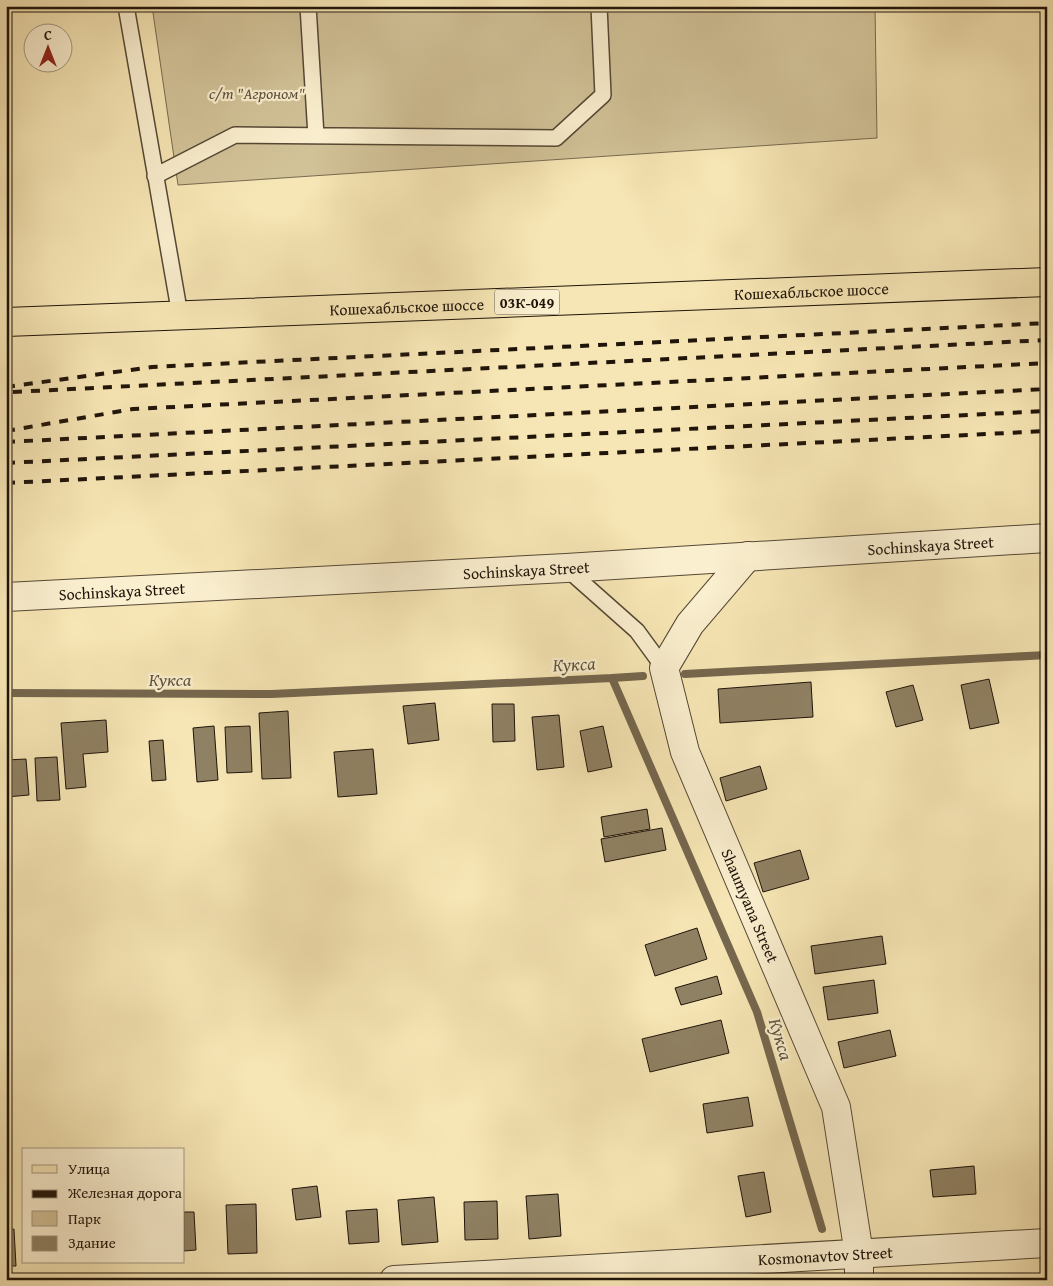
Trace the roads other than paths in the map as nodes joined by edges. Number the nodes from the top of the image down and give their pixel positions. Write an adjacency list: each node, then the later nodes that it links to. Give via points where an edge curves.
1 (126, 6): 5 (lane)
2 (308, 6): 4 (lane)
3 (599, 6): 4 (lane, via 604,95 556,138)
4 (316, 136): 5 (lane, via 235,135)
5 (156, 176): 7 (lane)
6 (1047, 282): 7 (main road, Кошехабльское шоссе / 03К-049)
7 (180, 316): 8 (main road, Кошехабльское шоссе / 03К-049)
8 (6, 322)
9 (1047, 538): 10 (street, Sochinskaya Street)
10 (748, 556): 11 (street, Sochinskaya Street); 13 (street, via 690,624)
11 (566, 568): 12 (street, Sochinskaya Street); 13 (lane, via 637,631)
12 (6, 597)
13 (664, 668): 15 (street, Shaumyana Street, via 685,752 836,1107)
14 (1047, 1243): 15 (street, Kosmonavtov Street)
15 (859, 1267): 16 (street, Kosmonavtov Street)
16 (394, 1280)

